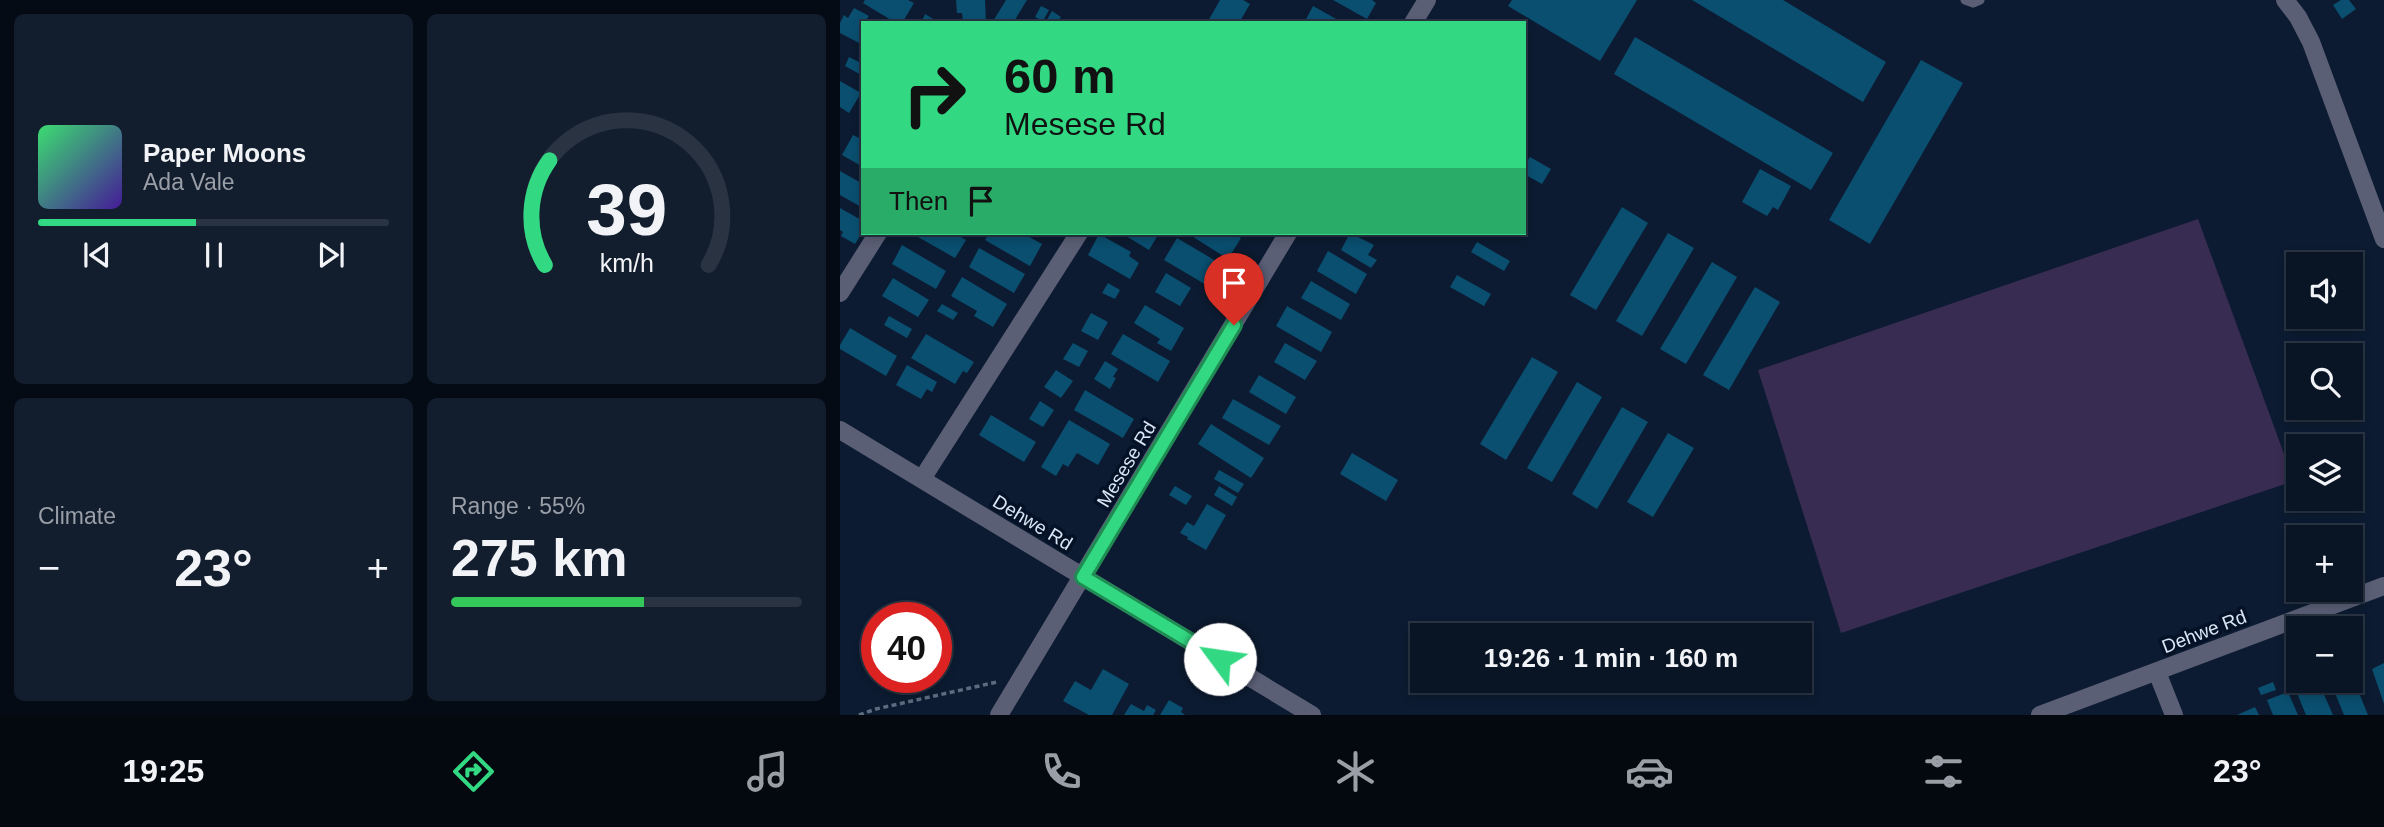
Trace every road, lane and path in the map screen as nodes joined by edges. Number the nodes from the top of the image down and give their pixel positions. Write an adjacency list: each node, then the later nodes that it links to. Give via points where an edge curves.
1 (1427, 0): 5 (street)
2 (1965, 0): 3 (lane)
3 (1980, 0)
4 (2285, 0): 6 (street, via 2311,42)
5 (1414, 21)
6 (2378, 201): 10 (street)
7 (877, 235): 11 (street)
8 (1078, 235): 13 (street)
9 (1287, 235): 14 (street, Mesese Rd)
10 (2384, 239)
11 (840, 293)
12 (840, 430): 13 (street, Dehwe Rd)
13 (922, 480): 14 (street, Dehwe Rd)
14 (1083, 577): 17 (street, Mesese Rd); 20 (street, Dehwe Rd)
15 (2384, 586): 16 (street, Dehwe Rd)
16 (2157, 671): 21 (street, Dehwe Rd); 22 (street)
17 (1022, 676): 18 (path); 19 (street, Mesese Rd)
18 (859, 715)
19 (999, 715)
20 (1312, 715)
21 (2040, 715)
22 (2174, 715)

